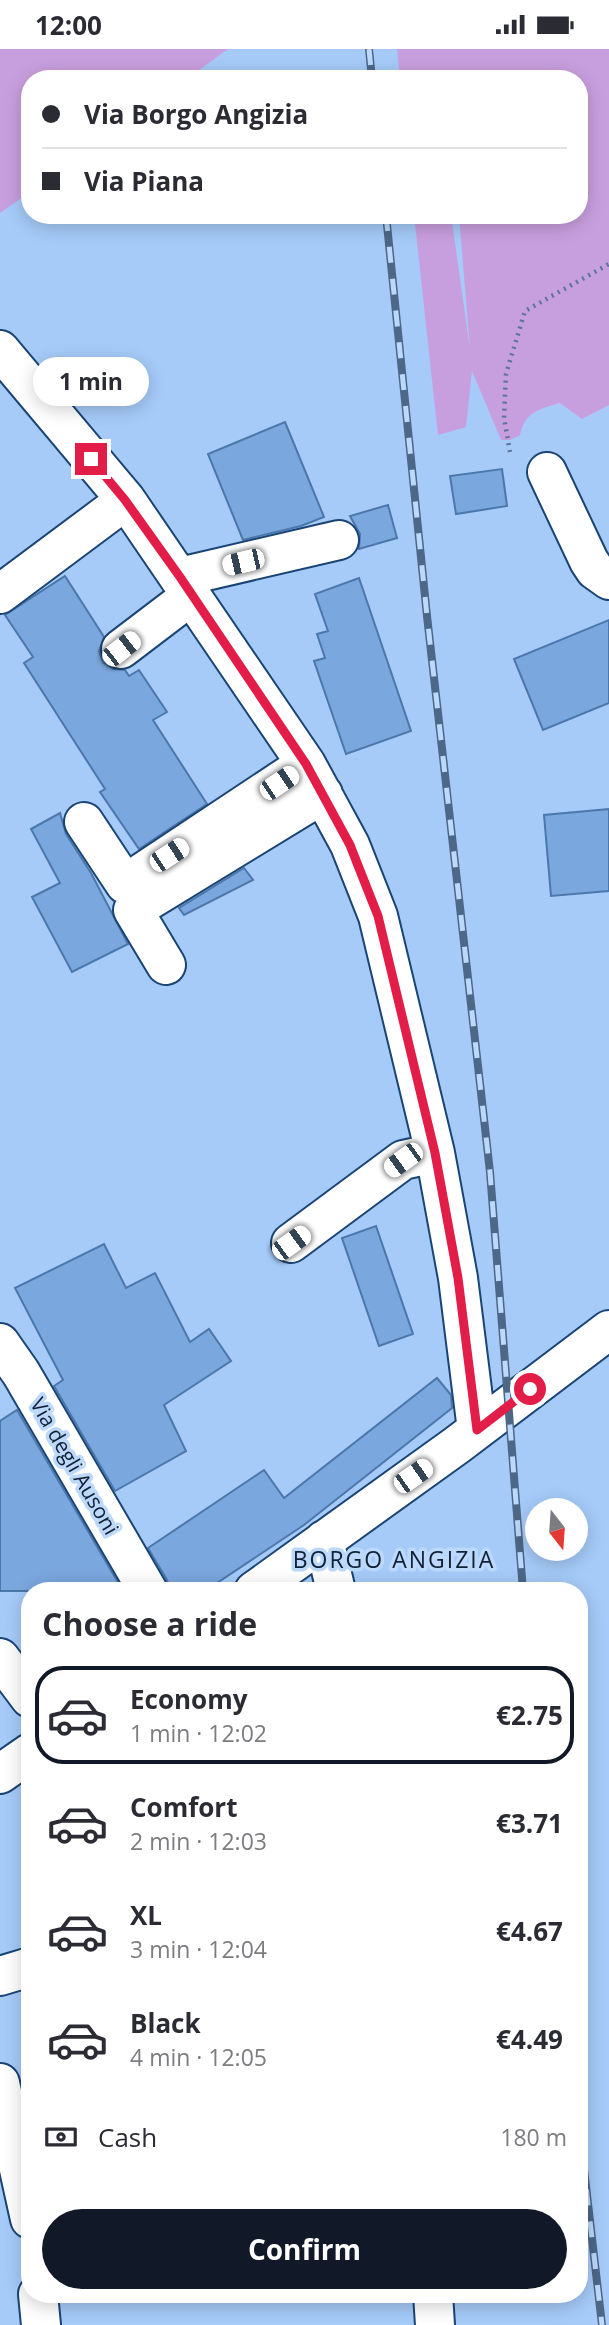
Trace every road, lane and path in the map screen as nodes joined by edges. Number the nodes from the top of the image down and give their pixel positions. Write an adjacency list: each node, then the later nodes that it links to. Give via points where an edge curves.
1 (609, 264): 3 (path, via 525,311 506,374 504,418)
2 (1, 354): 5 (street)
3 (510, 454)
4 (547, 472): 7 (street, via 589,561)
5 (125, 500): 8 (street); 9 (street)
6 (339, 540): 8 (street)
7 (609, 580)
8 (186, 586): 10 (street); 11 (street)
9 (0, 594)
10 (121, 649)
11 (314, 779): 12 (street, via 125,884); 13 (street, via 133,910); 14 (street, via 350,845 378,916)
12 (84, 822)
13 (166, 965)
14 (435, 1153): 15 (street, via 403,1160); 18 (street, via 458,1278)
15 (291, 1243)
16 (608, 1336): 18 (street)
17 (5, 1361): 20 (street, Via degli Ausoni)
18 (477, 1430): 19 (street)
19 (324, 1539): 21 (street); 22 (street)
20 (142, 1582)
21 (266, 1582)
22 (334, 1582)
23 (0, 1658): 24 (street)
24 (21, 1686)
25 (21, 1759): 26 (street)
26 (0, 1774)
27 (21, 1970): 28 (street)
28 (0, 1976)
29 (0, 2084): 30 (street)
30 (16, 2160): 31 (street)
31 (21, 2180)
32 (39, 2303): 34 (street)
33 (434, 2303): 35 (street)
34 (41, 2325)
35 (435, 2325)

